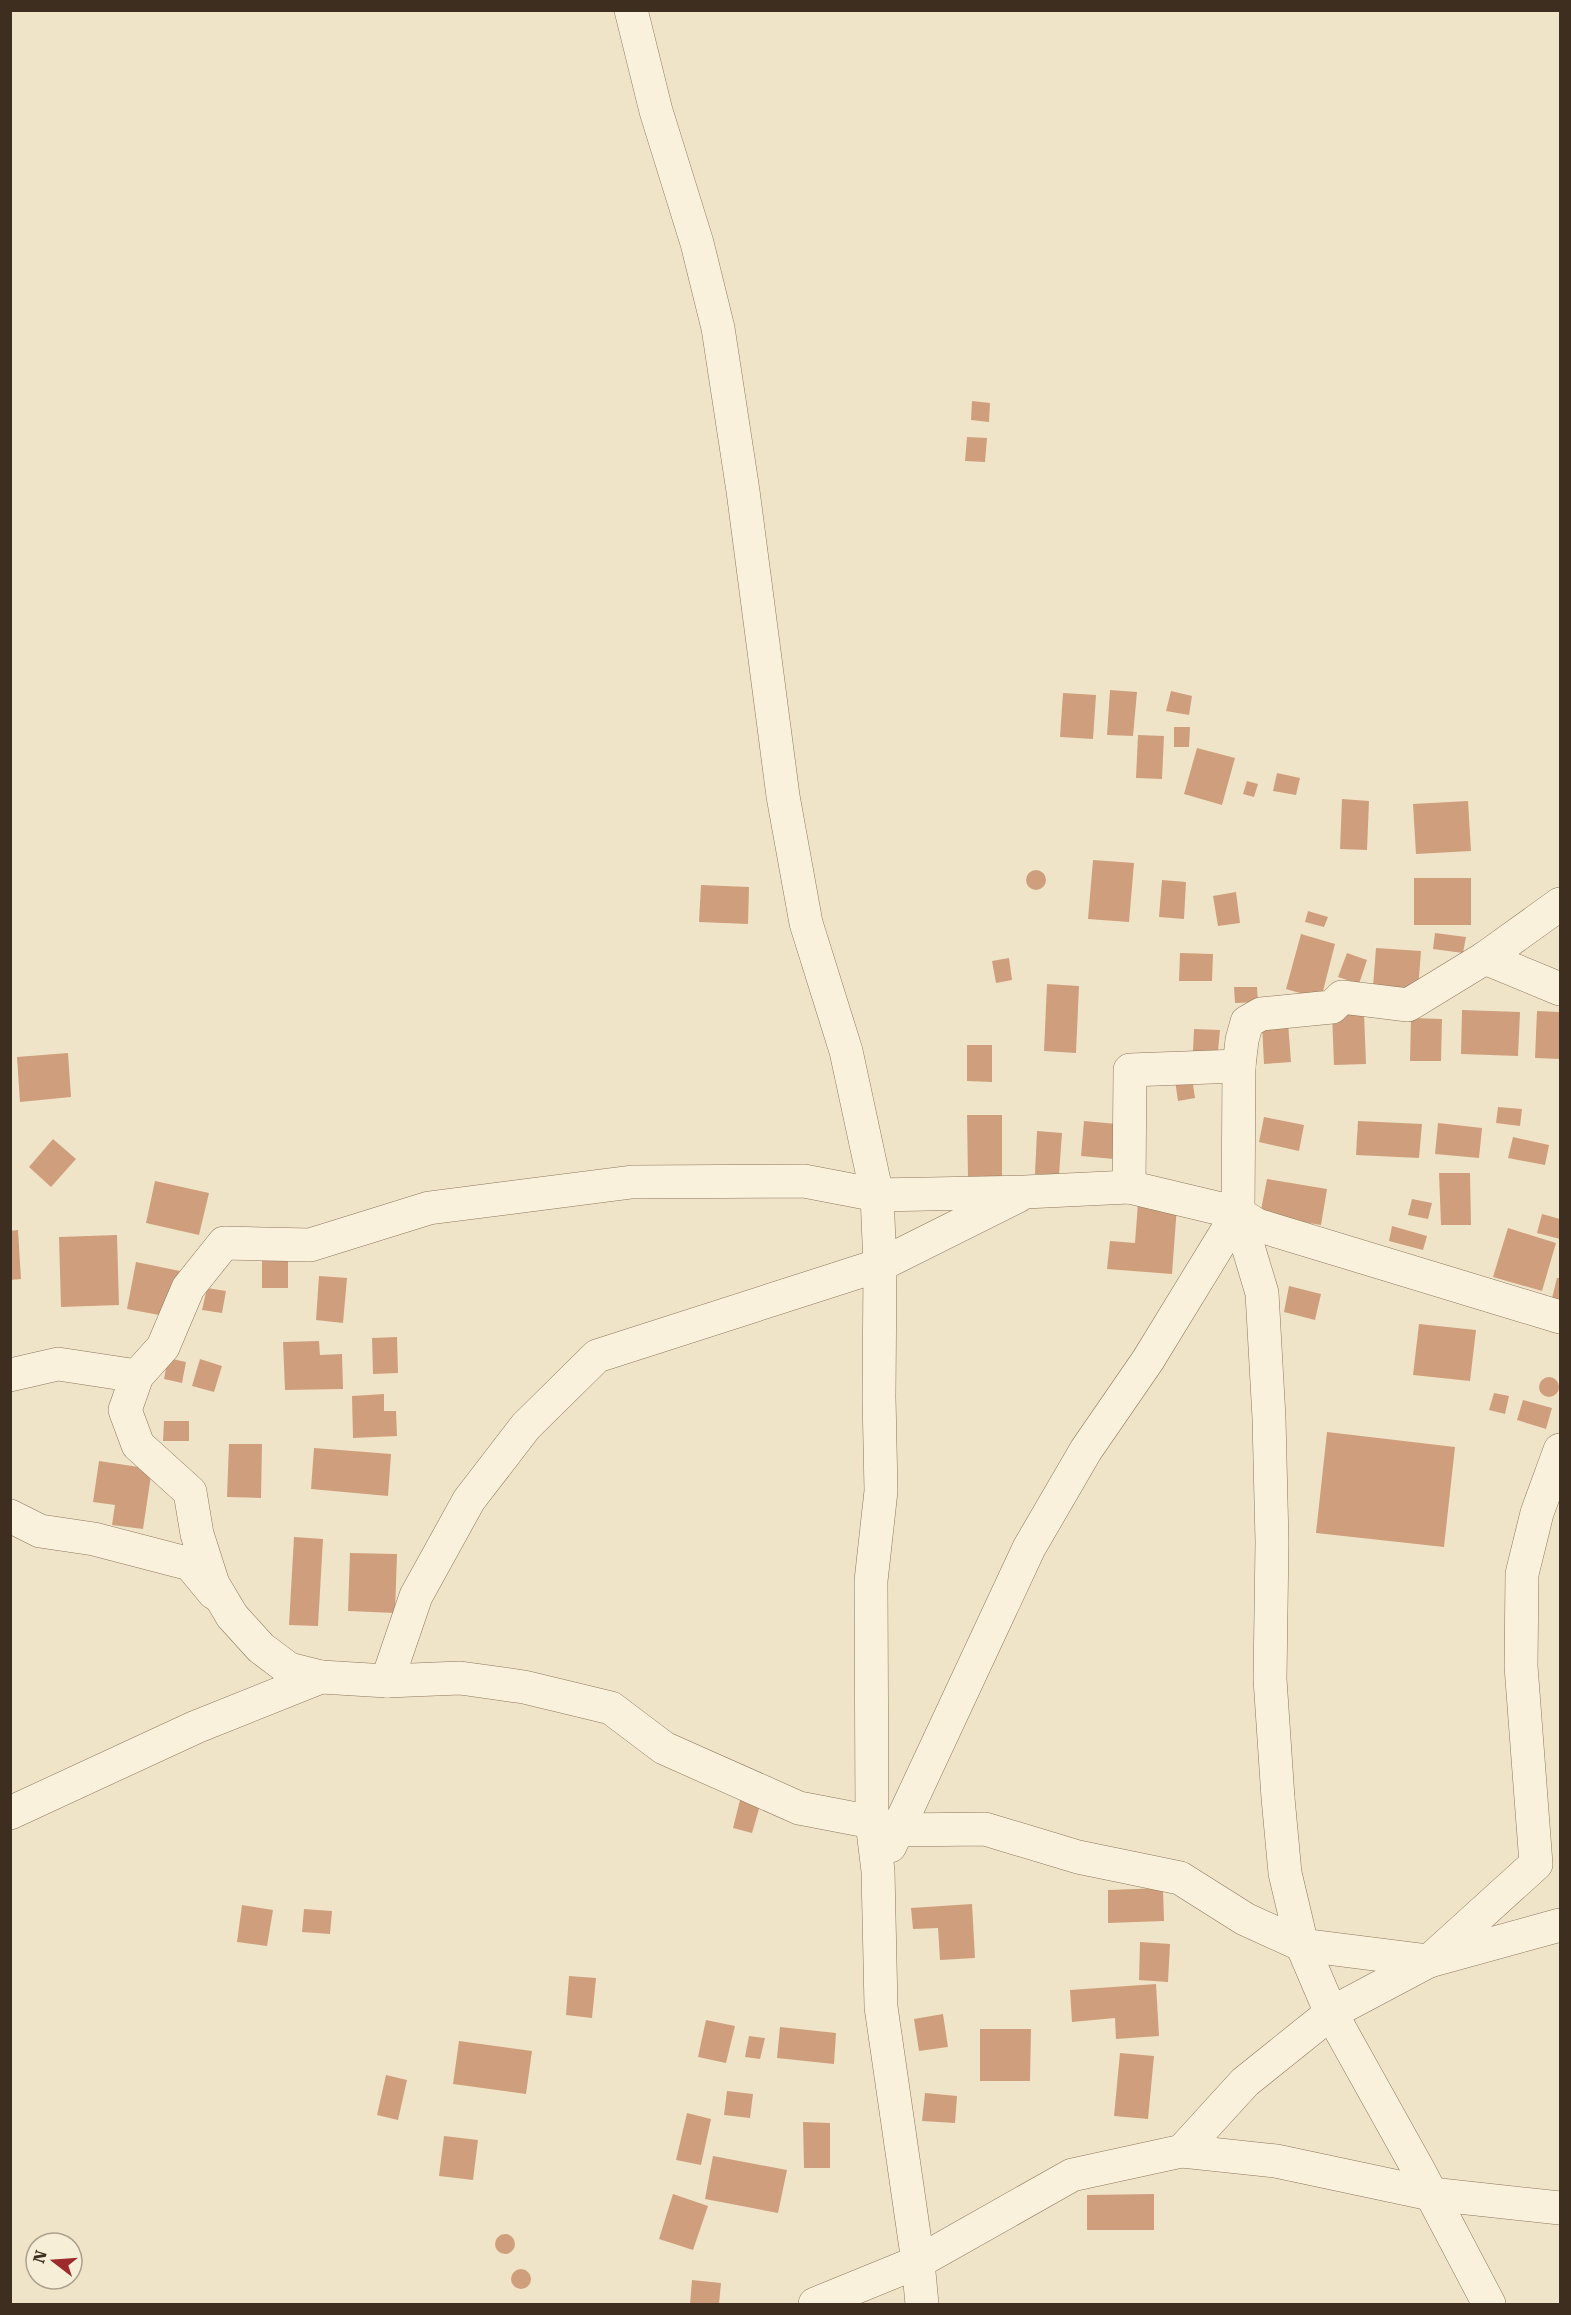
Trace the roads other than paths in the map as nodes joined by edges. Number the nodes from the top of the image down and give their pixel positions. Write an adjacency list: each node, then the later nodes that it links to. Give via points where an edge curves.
1 (631, 10): 8 (street, via 718,328 783,796 807,922 846,1052)
2 (1560, 904): 3 (street)
3 (1485, 958): 4 (street); 5 (street, via 1408,1005 1342,998 1332,1007 1261,1014 1247,1022)
4 (1560, 989)
5 (1239, 1066): 6 (street, via 1130,1070); 9 (street)
6 (1129, 1187): 7 (street); 9 (street)
7 (1025, 1192): 8 (street); 10 (street)
8 (877, 1195): 10 (street); 13 (street, via 804,1181 632,1182 429,1208 310,1245 224,1244 188,1288 163,1347)
9 (1238, 1213): 11 (street, via 1257,1225); 20 (street, via 1148,1360 1086,1450 1029,1548); 22 (street, via 1262,1293 1269,1418 1270,1679 1285,1873)
10 (880, 1265): 18 (street, via 597,1356 526,1426 469,1500 416,1596); 20 (street, via 881,1491 871,1581)
11 (1560, 1317)
12 (10, 1375): 13 (street, via 58,1364)
13 (137, 1376): 16 (street, via 126,1410 138,1445 190,1492 197,1534 213,1584)
14 (1560, 1450): 23 (street, via 1537,1514 1522,1574 1521,1666 1536,1864)
15 (10, 1516): 16 (street, via 40,1531 93,1539 190,1564)
16 (232, 1616): 17 (street, via 261,1648 289,1669)
17 (321, 1677): 18 (street); 19 (street, via 196,1726)
18 (387, 1681): 20 (street, via 460,1678 524,1687 611,1708 664,1749 799,1808)
19 (10, 1813)
20 (885, 1826): 22 (street, via 985,1830 1078,1857 1180,1878 1245,1919); 28 (street, via 878,1872 881,2007)
21 (1560, 1925): 23 (street)
22 (1302, 1945): 23 (street); 24 (street)
23 (1429, 1961): 24 (street)
24 (1331, 2013): 25 (street, via 1245,2082); 26 (street)
25 (1182, 2151): 26 (street, via 1276,2161); 28 (street, via 1072,2175)
26 (1431, 2194): 27 (street); 31 (street)
27 (1560, 2208)
28 (918, 2262): 29 (street); 30 (street)
29 (815, 2304)
30 (922, 2304)
31 (1489, 2304)

